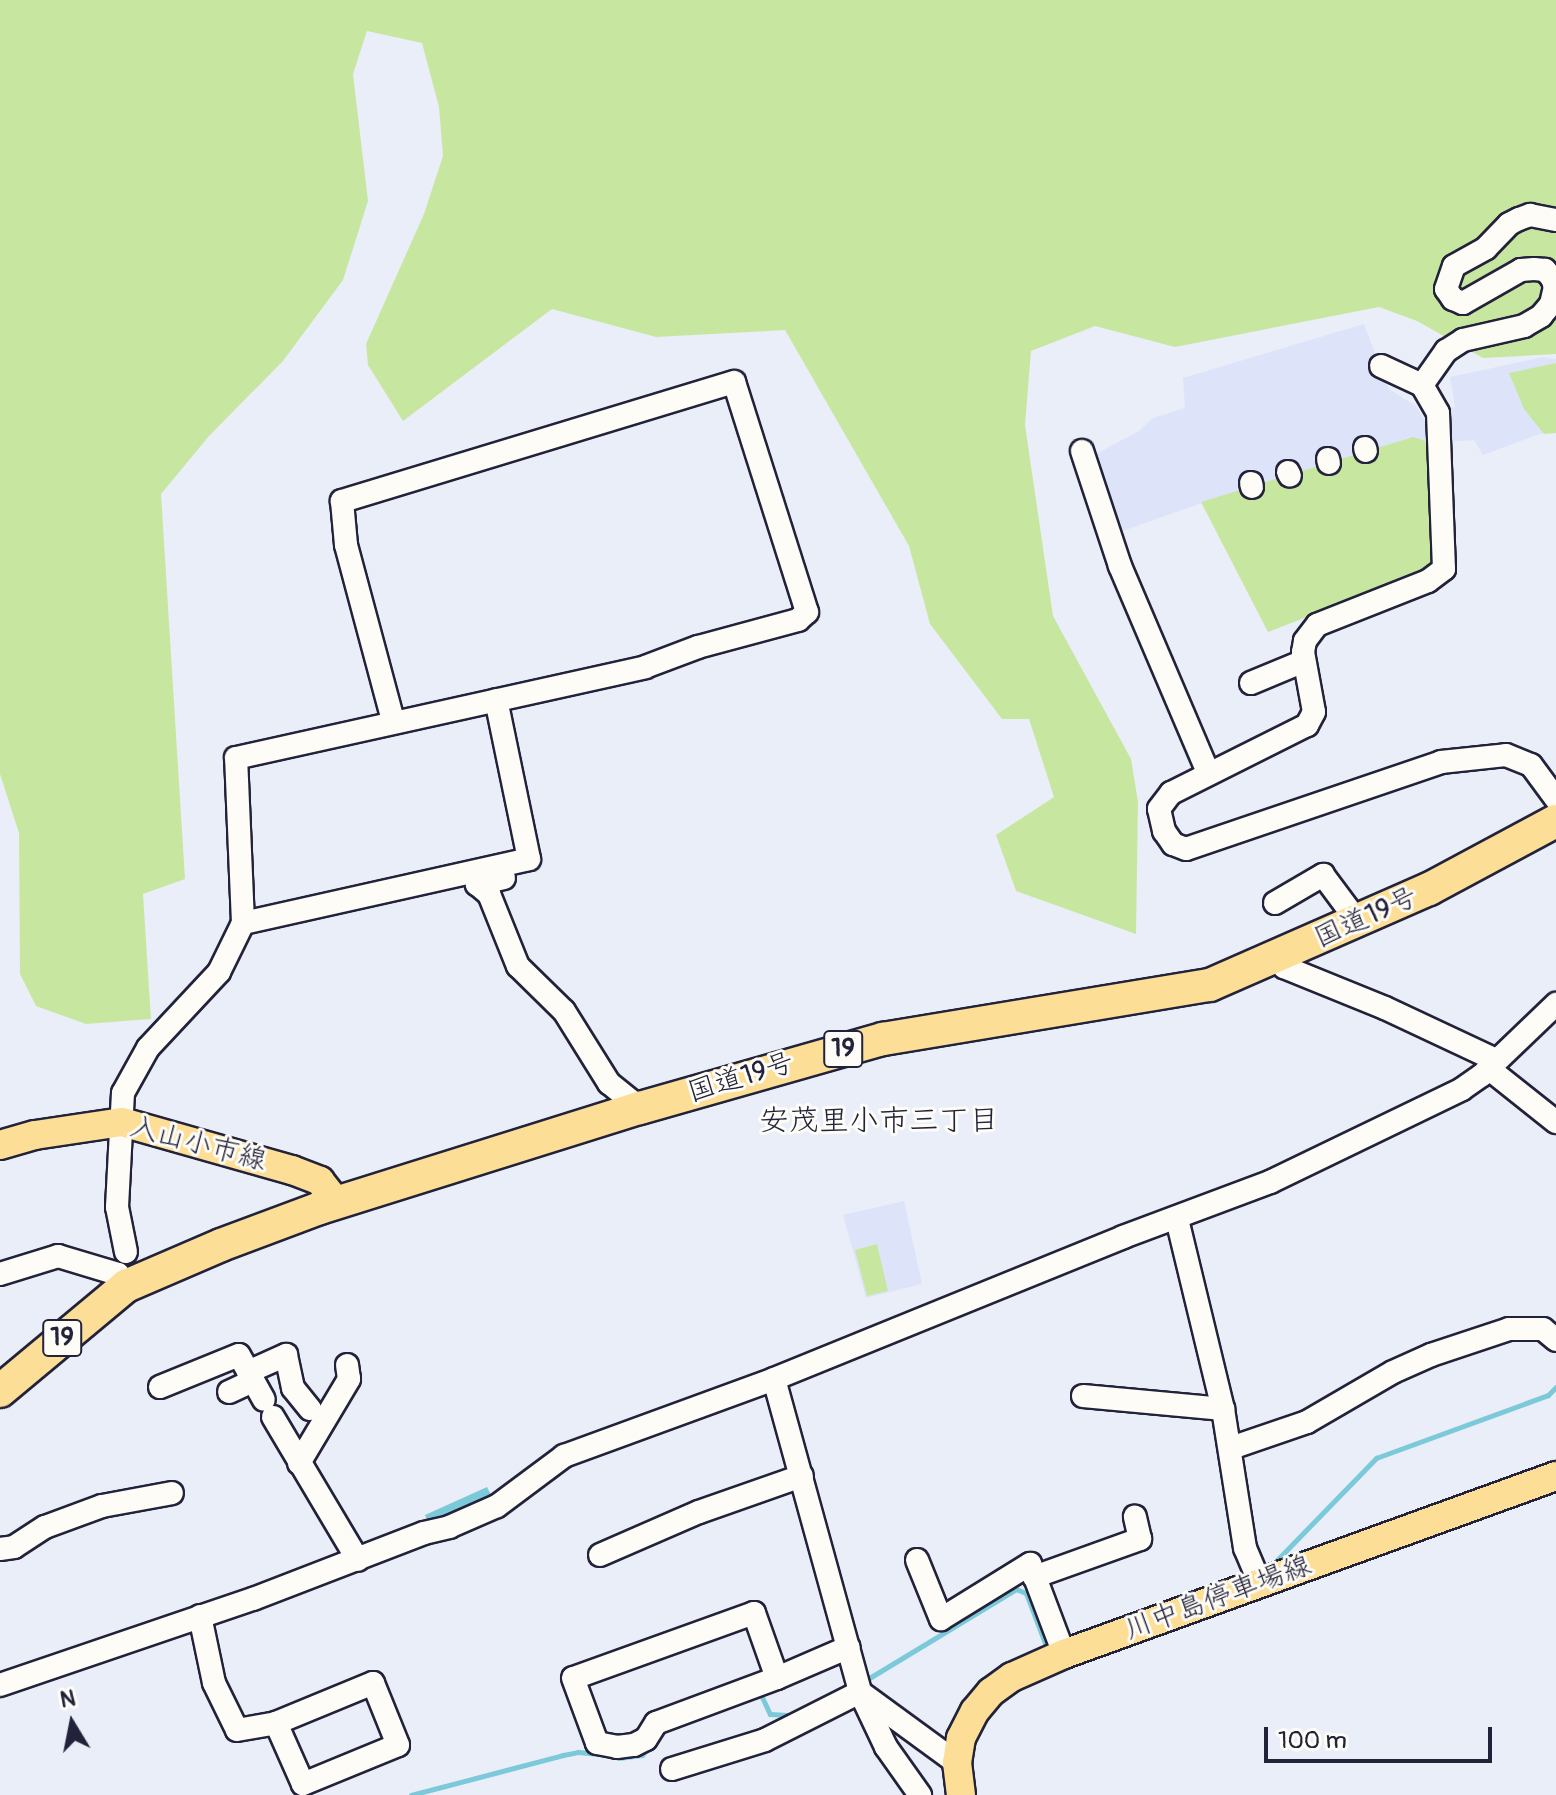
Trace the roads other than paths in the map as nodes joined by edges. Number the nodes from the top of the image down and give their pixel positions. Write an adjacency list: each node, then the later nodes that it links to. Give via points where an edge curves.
1 (1556, 220): 3 (street, via 1530,215 1519,219 1486,248 1454,266 1446,289 1463,303 1521,270 1534,269 1545,270 1552,278 1551,304 1524,326 1463,340 1446,351)
2 (1381, 366): 3 (street)
3 (1422, 385): 5 (street, via 1438,413 1444,569 1428,581 1326,619 1305,641)
4 (1082, 451): 9 (street, via 1120,566)
5 (1304, 661): 6 (street); 9 (street, via 1314,712 1307,725)
6 (1251, 683)
7 (496, 700): 8 (street); 8 (street, via 645,667 798,620 807,612 734,382 342,501 346,545); 12 (street)
8 (393, 721): 15 (street, via 236,758)
9 (1208, 772): 10 (street, via 1171,793 1159,809 1164,831 1173,844 1186,849 1441,762 1506,755 1531,765)
10 (1556, 799)
11 (1556, 821): 14 (highway, 国道19号 / 19)
12 (529, 859): 15 (street); 19 (street, via 531,873 477,884 489,894 518,966 564,1011 609,1083)
13 (1275, 903): 14 (street, via 1323,875)
14 (1358, 922): 16 (highway, 国道19号 / 19)
15 (243, 923): 20 (street, via 219,972 148,1048 123,1093)
16 (1277, 959): 18 (street, via 1284,967 1385,1008); 19 (highway, 国道19号 / 19, via 1181,992 883,1039)
17 (1556, 1004): 18 (street)
18 (1492, 1064): 21 (street); 24 (street, via 1462,1089 1345,1147)
19 (640, 1108): 23 (highway, 国道19号 / 19)
20 (122, 1122): 22 (main road, 入山小市線); 23 (main road, 入山小市線, via 292,1170 320,1181); 25 (street, via 117,1207)
21 (1556, 1122)
22 (0, 1145)
23 (337, 1203): 27 (highway, 国道19号 / 19)
24 (1177, 1219): 30 (street); 37 (street)
25 (126, 1252)
26 (0, 1274): 27 (street, via 58,1256 118,1274)
27 (126, 1286): 32 (highway, 国道19号 / 19)
28 (1556, 1340): 38 (street, via 1543,1329 1509,1329 1431,1355 1307,1422)
29 (347, 1365): 39 (street, via 349,1379)
30 (774, 1379): 40 (street); 46 (street, via 564,1456 497,1506)
31 (160, 1387): 34 (street, via 239,1355)
32 (0, 1391)
33 (229, 1392): 34 (street)
34 (260, 1392): 36 (street, via 286,1355 293,1388); 39 (street)
35 (1083, 1396): 37 (street)
36 (310, 1409)
37 (1223, 1409): 38 (street)
38 (1231, 1448): 49 (street, via 1245,1548)
39 (299, 1463): 46 (street)
40 (802, 1476): 45 (street); 51 (street)
41 (1556, 1476): 49 (main road, 川中島停車場線)
42 (172, 1493): 44 (street, via 102,1506)
43 (1135, 1517): 48 (street, via 1140,1539)
44 (0, 1549)
45 (600, 1555)
46 (358, 1560): 50 (street)
47 (917, 1560): 48 (street, via 941,1619 1030,1564)
48 (1034, 1577): 52 (street)
49 (1260, 1583): 52 (main road, 川中島停車場線)
50 (200, 1616): 54 (street); 56 (street, via 214,1683 237,1730)
51 (849, 1647): 53 (street); 55 (street)
52 (1064, 1654): 57 (main road, 川中島停車場線, via 991,1692 961,1738)
53 (777, 1678): 53 (street, via 656,1723 646,1739 617,1747 597,1743 573,1678 754,1613)
54 (0, 1685)
55 (860, 1692): 57 (street); 58 (street, via 765,1740); 59 (street, via 886,1747)
56 (276, 1723): 56 (street, via 373,1683 398,1745 303,1784)
57 (957, 1763): 60 (main road, 川中島停車場線)
58 (672, 1769)
59 (920, 1795)
60 (961, 1795)

